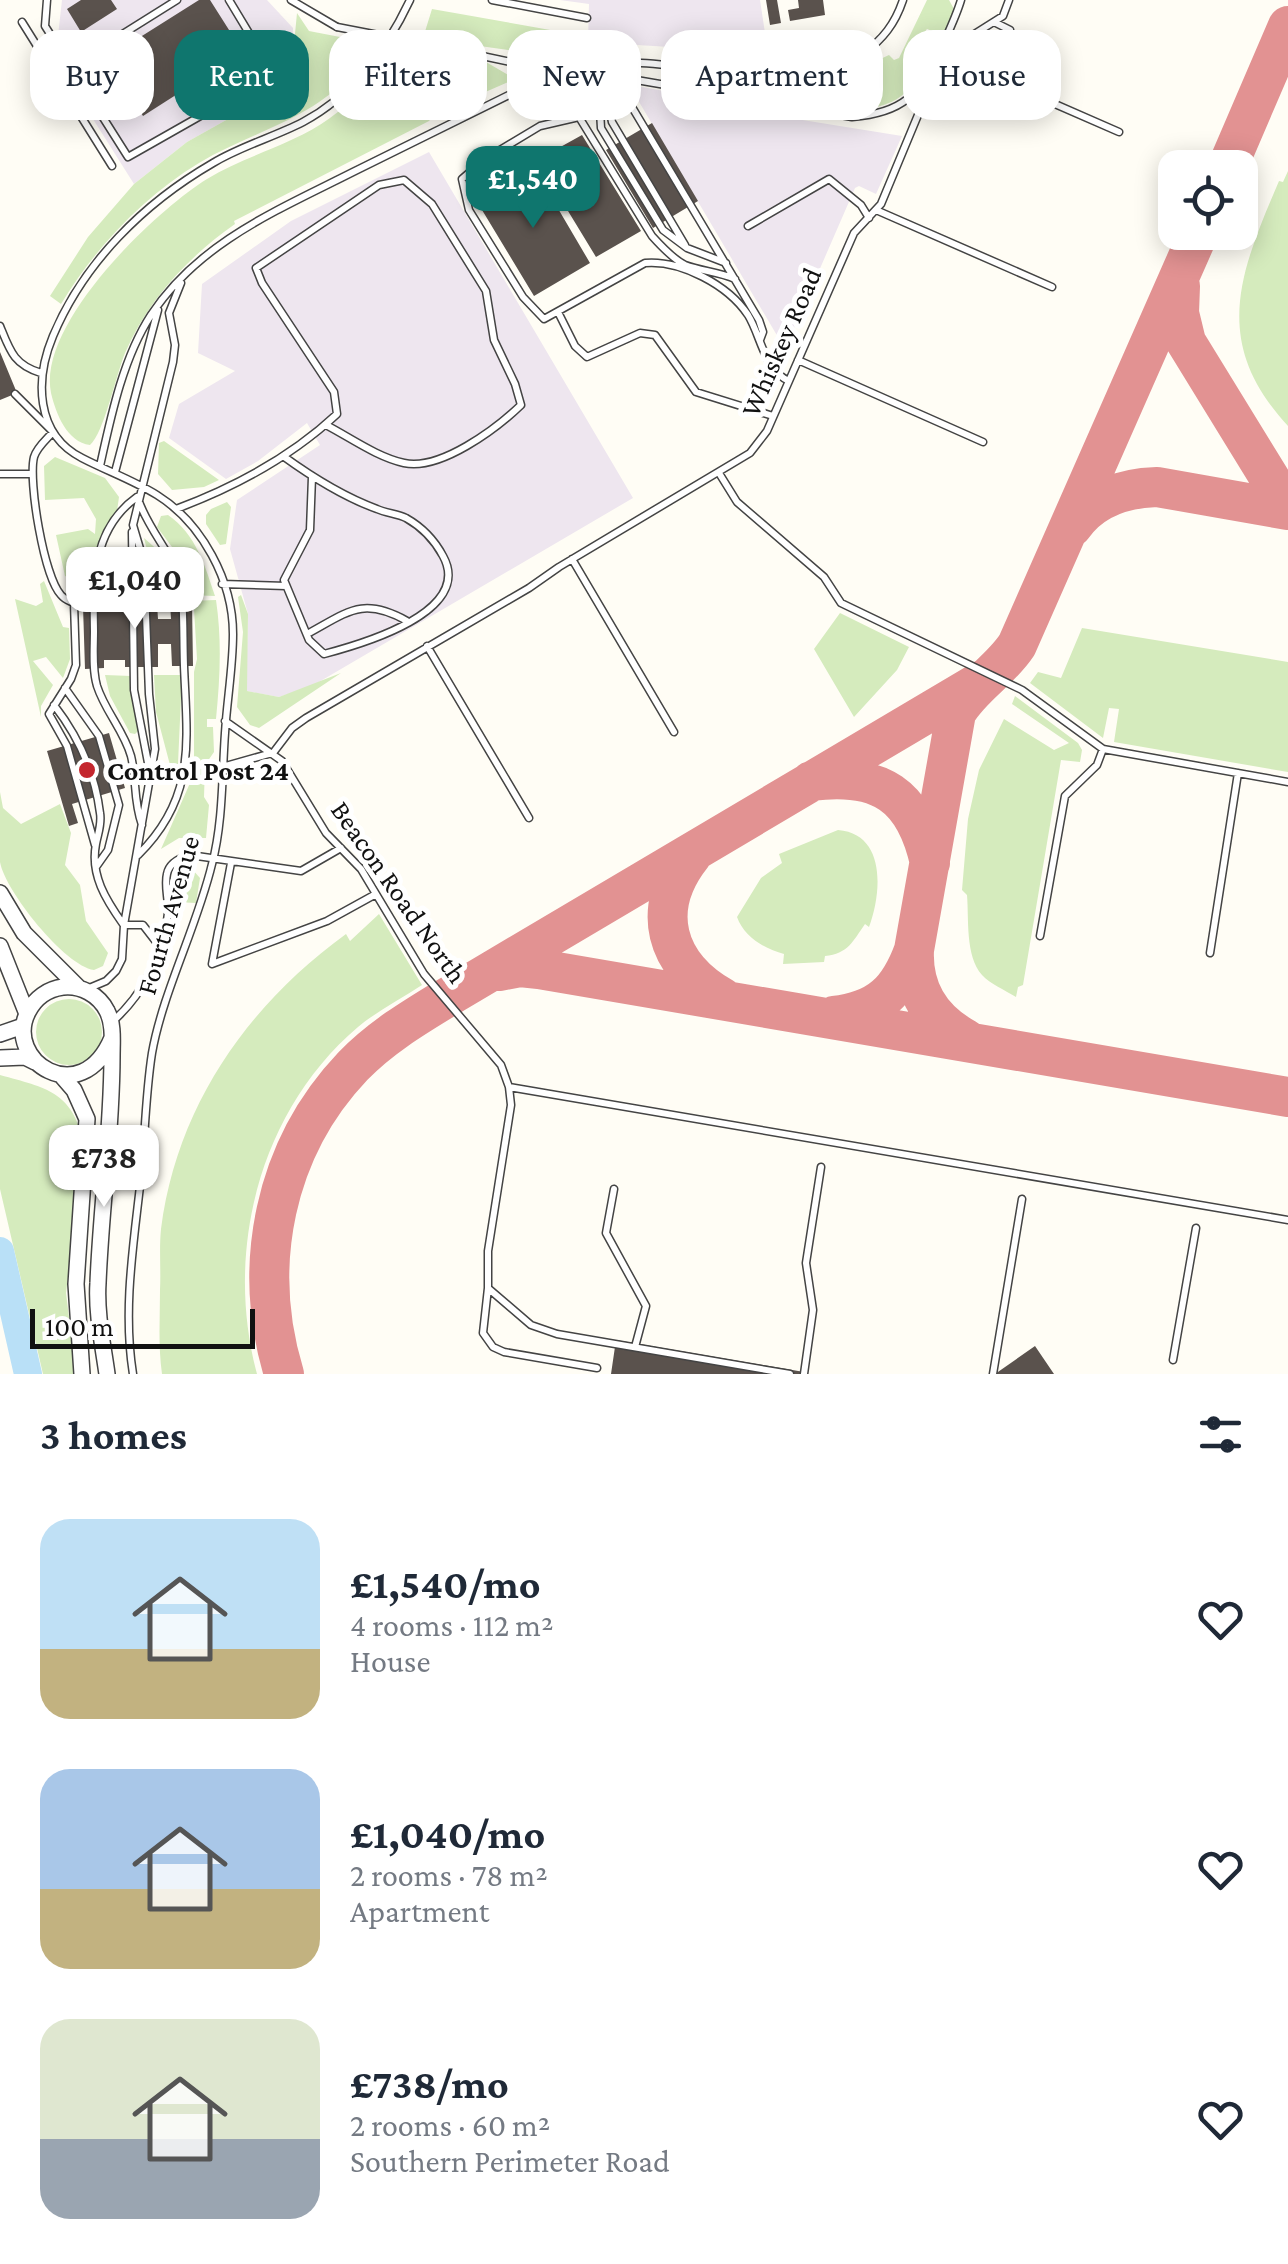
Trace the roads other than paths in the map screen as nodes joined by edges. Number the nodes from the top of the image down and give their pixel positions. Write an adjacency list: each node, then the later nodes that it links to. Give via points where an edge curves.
1 (47, 0): 13 (lane)
2 (177, 0): 14 (lane)
3 (228, 0): 23 (lane, via 261,53 254,77 232,98 128,157)
4 (291, 0): 18 (lane, bridge, via 337,28)
5 (410, 0): 42 (lane, via 370,66 333,102 216,160 119,236 68,304)
6 (492, 0): 10 (lane)
7 (903, 0): 19 (lane, via 876,44 839,68 798,81)
8 (961, 0): 15 (lane)
9 (1010, 0): 12 (lane)
10 (587, 18)
11 (22, 22): 28 (lane)
12 (993, 22): 16 (lane); 17 (lane)
13 (48, 30)
14 (129, 30)
15 (948, 30)
16 (980, 30)
17 (1010, 30)
18 (507, 61)
19 (641, 64)
20 (641, 82): 22 (lane, via 852,117 876,116)
21 (507, 96): 34 (lane, via 231,234)
22 (903, 104)
23 (104, 120)
24 (601, 120): 32 (lane, via 662,230)
25 (612, 120): 32 (lane)
26 (640, 120): 33 (lane)
27 (1120, 132): 29 (lane, Whiskey Road, via 968,66 918,115)
28 (112, 166)
29 (876, 210): 30 (lane, Whiskey Road); 36 (lane)
30 (869, 218): 31 (lane, via 829,179); 41 (lane, Whiskey Road, via 854,234)
31 (748, 226)
32 (687, 248): 33 (lane)
33 (726, 263): 35 (lane)
34 (183, 277): 37 (lane); 56 (lane, via 169,314 173,362)
35 (736, 279): 38 (lane, via 685,264 664,249 579,117 540,126 462,179 469,210 523,297 544,319); 40 (lane, via 760,320)
36 (1052, 287)
37 (160, 304): 50 (lane, via 136,345); 52 (lane)
38 (558, 312): 40 (lane, via 657,262 726,290 749,316); 45 (lane, via 586,358 640,333 655,336 696,392)
39 (0, 326): 42 (lane, via 13,358)
40 (760, 343): 43 (lane)
41 (798, 360): 43 (lane, Whiskey Road); 48 (lane)
42 (42, 372): 47 (lane, via 40,395)
43 (789, 380): 45 (lane, Whiskey Road)
44 (16, 394): 47 (lane, Fourth Avenue)
45 (774, 416): 51 (lane, Whiskey Road, via 759,444)
46 (326, 425): 46 (lane, via 338,414 334,392 256,268 379,185 404,180 432,204 486,291 494,340 521,405 502,424 433,462 407,464); 49 (lane)
47 (53, 432): 50 (lane, Fourth Avenue, via 76,455); 54 (lane, via 35,452)
48 (983, 442)
49 (283, 456): 55 (lane); 58 (lane)
50 (100, 466): 52 (lane, Fourth Avenue)
51 (720, 472): 61 (lane, Whiskey Road); 72 (lane, via 737,502 824,576 841,603 1022,690)
52 (115, 473): 56 (lane, Fourth Avenue)
53 (0, 474): 54 (lane)
54 (32, 474): 64 (lane, via 45,555 57,590)
55 (312, 478): 63 (lane, via 310,530); 65 (lane, via 407,518 435,541 450,580 442,599)
56 (142, 486): 57 (lane); 58 (lane, Fourth Avenue)
57 (138, 497): 59 (lane); 60 (lane, via 121,509); 82 (lane, via 181,580 187,760 158,836)
58 (176, 509): 62 (lane, Fourth Avenue, via 213,555)
59 (133, 525): 76 (lane, via 134,690); 76 (lane, via 144,562 148,694 156,730)
60 (99, 552): 64 (lane); 79 (lane, via 94,668 128,748)
61 (572, 559): 67 (lane, Whiskey Road); 71 (lane)
62 (222, 584): 63 (lane); 70 (lane, Fourth Avenue, via 233,629)
63 (286, 586): 66 (lane)
64 (74, 603): 68 (lane, via 76,665)
65 (408, 621): 66 (lane, via 360,607); 66 (lane, via 384,636 324,654)
66 (307, 634)
67 (427, 646): 73 (lane, Whiskey Road, via 306,718); 78 (lane)
68 (65, 688): 69 (lane); 85 (lane, via 94,724 116,791 118,815)
69 (54, 705): 80 (lane, via 49,714 67,746); 80 (lane, via 80,742 96,797)
70 (225, 721): 73 (lane, Beacon Road North); 74 (lane, Fourth Avenue)
71 (674, 732)
72 (1103, 749): 75 (lane); 89 (lane, via 1097,766 1065,796)
73 (273, 753): 74 (lane); 81 (lane, Beacon Road North)
74 (222, 768): 83 (lane, Fourth Avenue)
75 (1238, 773): 77 (lane); 92 (lane)
76 (150, 774): 79 (lane)
77 (1288, 782)
78 (530, 818)
79 (142, 826): 82 (lane)
80 (96, 845): 85 (lane)
81 (341, 848): 84 (lane, via 301,871); 87 (lane, Beacon Road North)
82 (137, 856): 88 (lane)
83 (214, 860): 84 (lane); 91 (lane, via 190,855 168,868); 112 (lane, Fourth Avenue, via 152,1052 129,1322)
84 (232, 863): 87 (lane, via 212,964 327,921)
85 (96, 867): 88 (lane, via 104,898)
86 (0, 894): 93 (street, via 24,933)
87 (376, 894): 100 (lane, Beacon Road North, via 424,974 486,1044)
88 (124, 925): 91 (lane, via 143,925); 93 (lane, via 116,971)
89 (1040, 936)
90 (0, 946): 94 (street)
91 (160, 947): 95 (lane)
92 (1210, 953)
93 (82, 989): 94 (street, via 50,990); 95 (street, via 107,1010)
94 (25, 1019): 96 (street); 98 (street, via 25,1044)
95 (111, 1030): 99 (street, via 104,1057 92,1068); 111 (street, via 97,1286)
96 (0, 1034)
97 (0, 1058): 98 (street)
98 (35, 1062): 99 (street)
99 (60, 1075): 110 (street, via 87,1119 76,1284)
100 (510, 1087): 104 (lane); 106 (lane)
101 (822, 1167): 114 (lane, via 806,1263 813,1310)
102 (614, 1189): 107 (lane, via 606,1233 646,1306)
103 (1022, 1200): 115 (lane)
104 (1288, 1220)
105 (1196, 1228): 108 (lane)
106 (488, 1288): 107 (lane, via 531,1325); 109 (lane, via 483,1333 493,1348)
107 (634, 1347): 113 (lane)
108 (1172, 1360)
109 (597, 1368)
110 (82, 1374)
111 (107, 1374)
112 (133, 1374)
113 (790, 1374)
114 (804, 1374)
115 (993, 1374)

